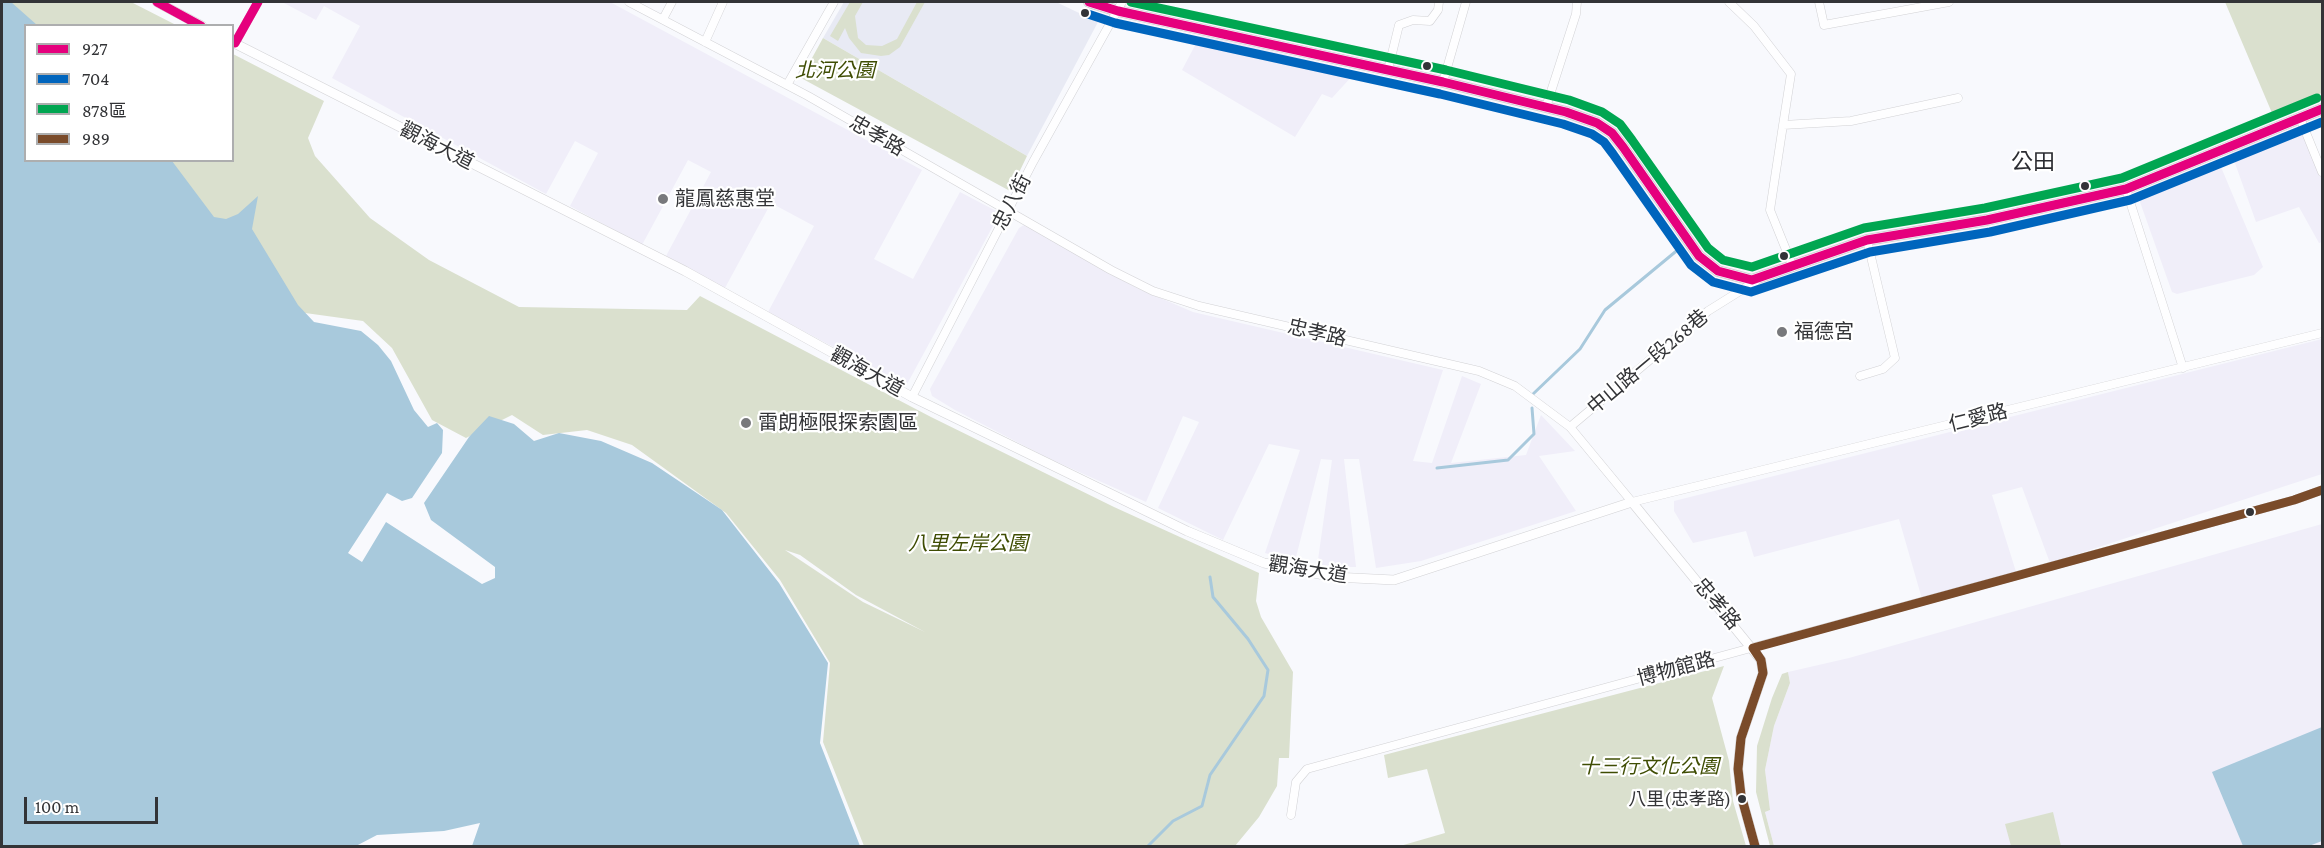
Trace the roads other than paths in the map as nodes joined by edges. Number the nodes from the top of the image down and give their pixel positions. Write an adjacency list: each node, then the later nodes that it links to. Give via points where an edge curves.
1 (157, 2): 16 (street)
2 (258, 2): 17 (street)
3 (629, 2): 15 (street, 忠孝路)
4 (672, 2): 15 (street)
5 (723, 2): 18 (street)
6 (834, 2): 21 (street)
7 (1089, 2): 14 (main road)
8 (1439, 2): 19 (street, via 1430,21 1413,20 1399,25)
9 (1465, 2): 20 (street)
10 (1577, 2): 23 (street)
11 (1729, 2): 26 (street, via 1754,26 1791,75)
12 (1819, 2): 13 (street, via 1824,25)
13 (1949, 2)
14 (1120, 6): 19 (main road); 29 (street, 忠八街)
15 (663, 19): 18 (street, 忠孝路)
16 (198, 24)
17 (234, 42): 36 (street, 觀海大道, via 685,271)
18 (705, 42): 21 (street, 忠孝路)
19 (1388, 70): 20 (main road)
20 (1443, 82): 23 (main road)
21 (787, 85): 29 (street, 忠孝路)
22 (1958, 98): 26 (street, via 1851,121)
23 (1546, 107): 32 (main road, via 1597,123 1612,133 1699,256 1718,270)
24 (2322, 109): 25 (main road)
25 (2300, 118): 27 (street); 28 (main road)
26 (1783, 124): 31 (street, via 1770,210)
27 (2322, 172)
28 (2126, 189): 30 (main road, via 1987,220); 34 (street)
29 (1008, 210): 36 (street, 忠八街); 37 (street, 忠孝路, via 1153,291 1199,306 1479,371 1515,386)
30 (1867, 240): 31 (main road); 35 (street, via 1895,358 1883,369)
31 (1793, 267): 32 (main road)
32 (1757, 280): 37 (street, 中山路一段268巷, via 1708,310)
33 (2322, 333): 34 (street, 仁愛路)
34 (2183, 368): 39 (street, 仁愛路)
35 (1860, 376)
36 (912, 397): 39 (street, 觀海大道, via 1209,540 1263,563 1334,577 1394,580)
37 (1570, 427): 39 (street, 忠孝路)
38 (2322, 490): 40 (street, 博物館路)
39 (1632, 502): 40 (street, 忠孝路)
40 (1753, 648): 41 (street, 博物館路, via 1307,769 1296,782); 42 (street, 忠孝路, via 1763,673 1741,738 1738,769)
41 (1291, 815)
42 (1755, 846)

